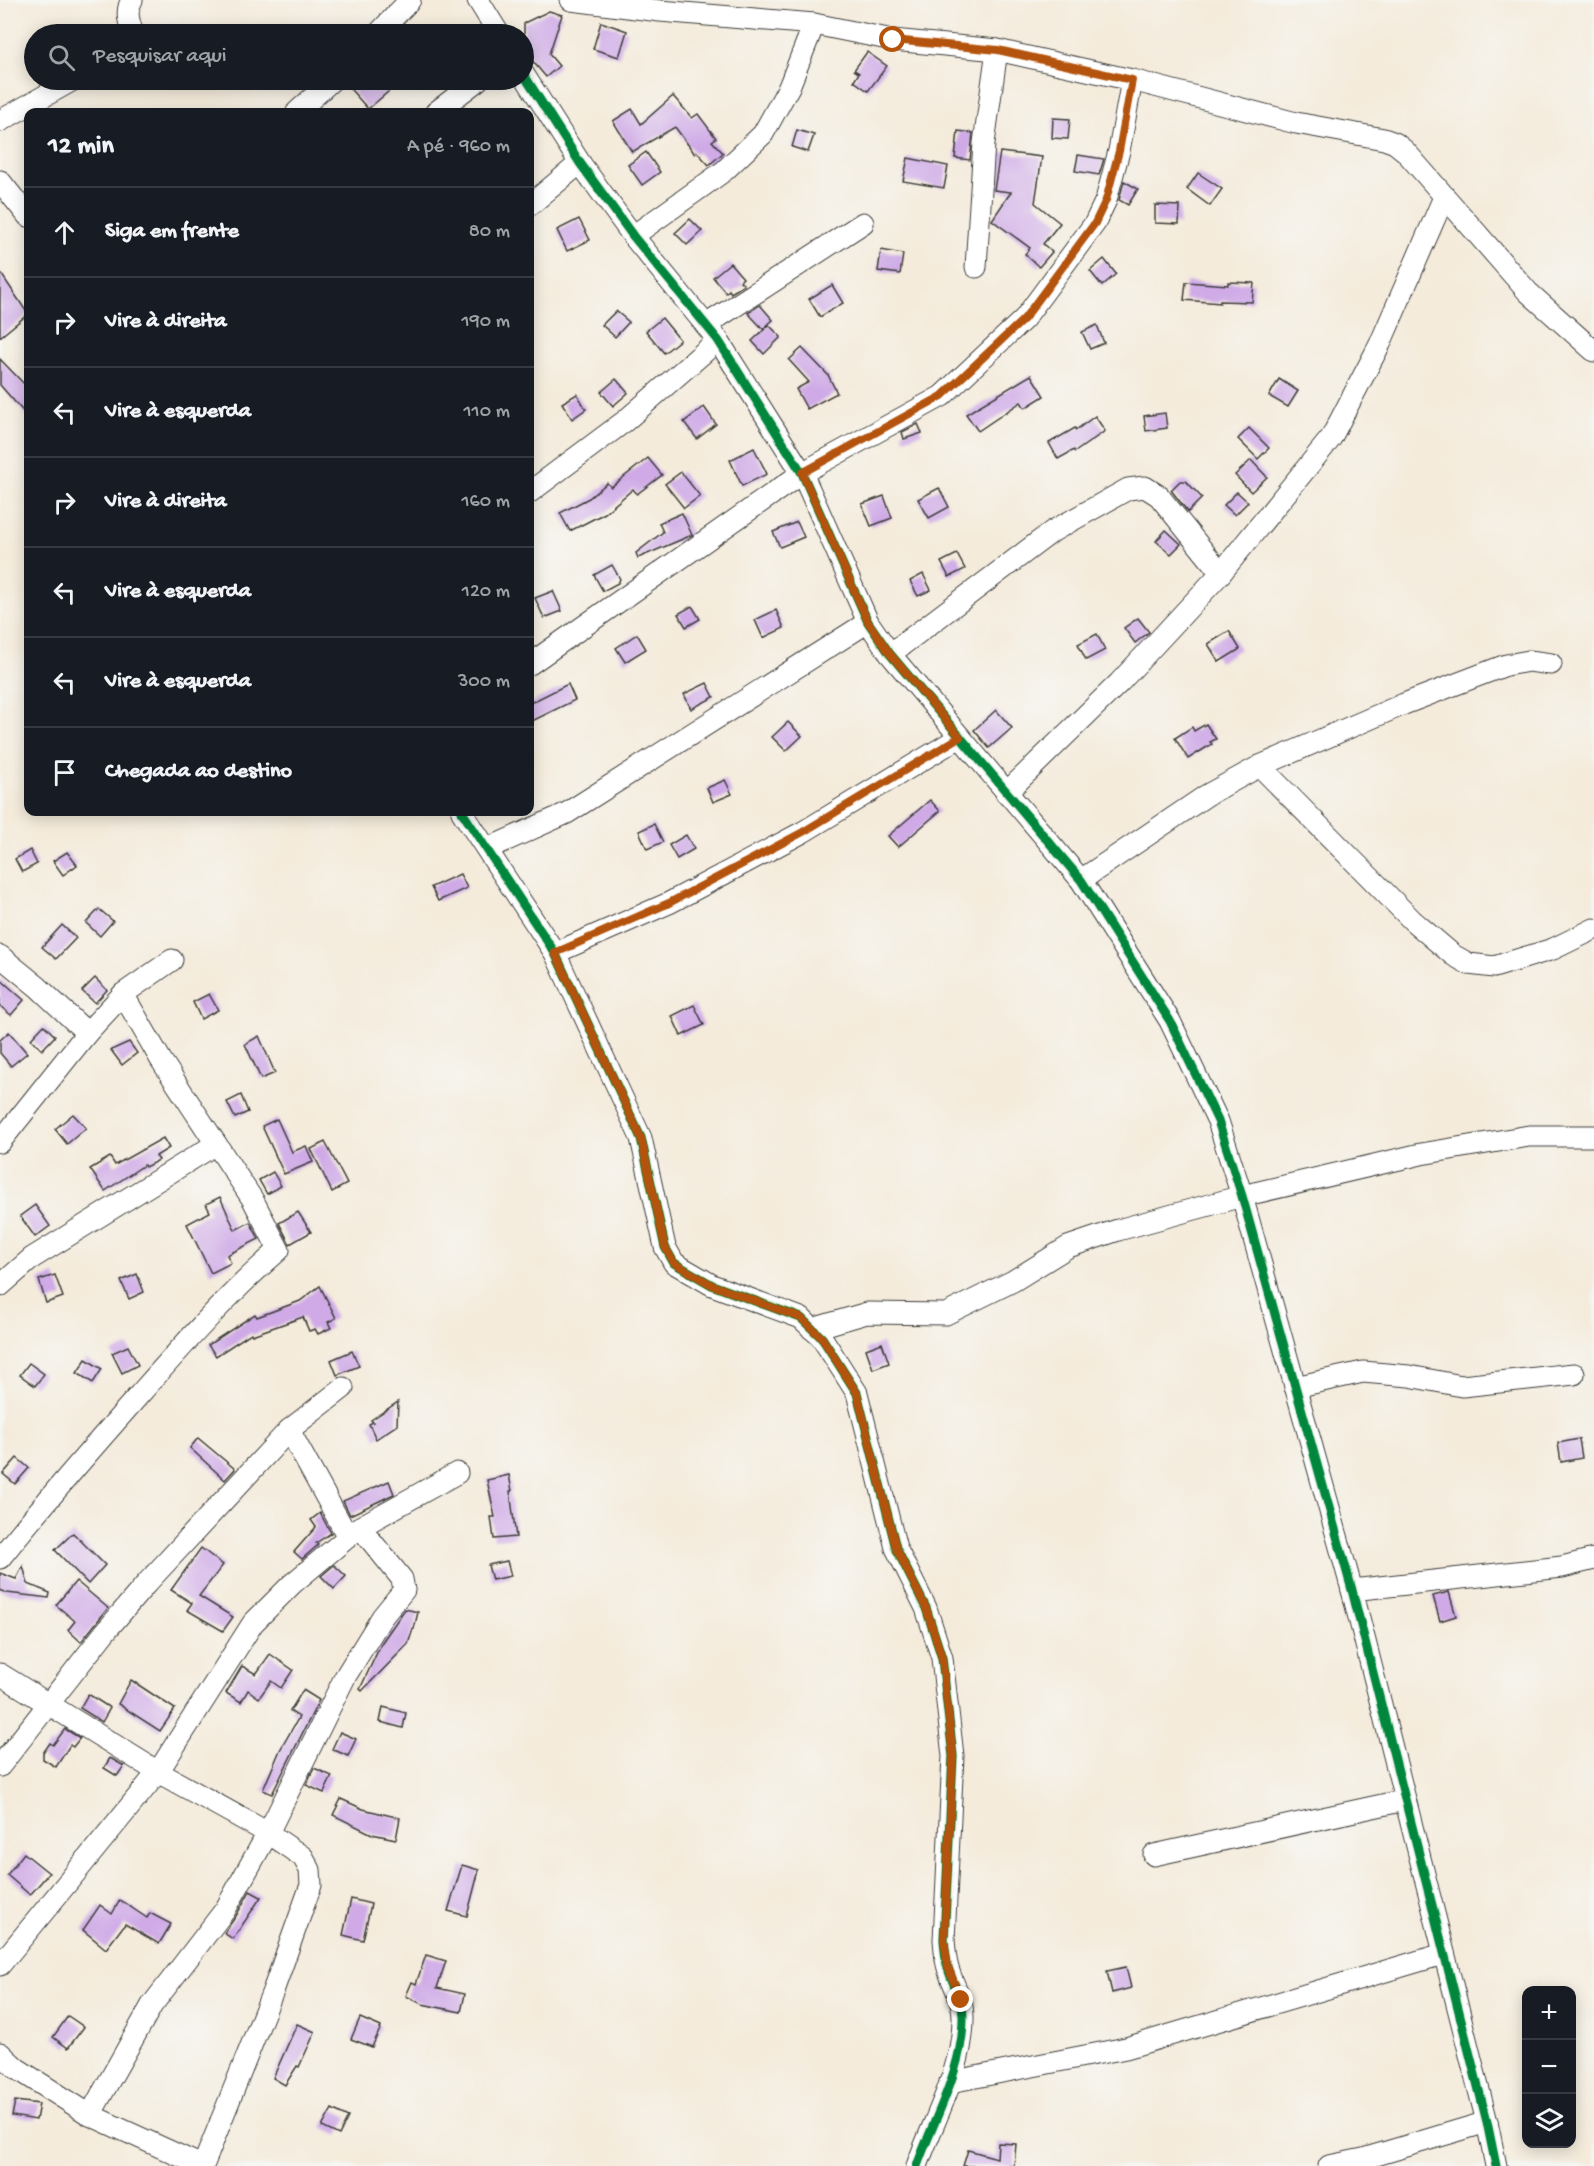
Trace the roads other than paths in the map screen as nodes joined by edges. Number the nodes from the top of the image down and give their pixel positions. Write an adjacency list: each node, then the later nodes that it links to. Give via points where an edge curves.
1 (132, 0): 5 (street)
2 (410, 0): 6 (street)
3 (478, 0): 7 (street)
4 (571, 0): 8 (street)
5 (130, 24)
6 (387, 24)
7 (492, 24)
8 (814, 24): 9 (street, via 893,40); 26 (street, via 789,87 763,134 724,171)
9 (998, 50): 10 (street); 27 (street, via 984,143)
10 (1132, 80): 22 (street, via 1296,123 1395,143); 30 (street, via 1106,200 1095,223 1024,319 942,396)
11 (56, 90): 16 (street)
12 (321, 90): 17 (street)
13 (465, 90): 18 (street)
14 (534, 90): 20 (street)
15 (24, 108): 19 (street)
16 (24, 108)
17 (301, 108)
18 (441, 108)
19 (0, 122)
20 (580, 163): 23 (street); 26 (street)
21 (0, 181): 24 (street)
22 (1444, 197): 29 (street, via 1528,292); 32 (street, via 1380,344 1331,438)
23 (534, 202)
24 (24, 211)
25 (863, 223): 28 (street)
26 (633, 236): 28 (street)
27 (976, 267)
28 (712, 332): 30 (street); 31 (street, via 625,421)
29 (1594, 351)
30 (802, 473): 33 (street); 35 (street)
31 (534, 489)
32 (1221, 573): 34 (street, via 1159,496 1145,487 1128,489 1053,531); 39 (street, via 1119,683)
33 (868, 622): 34 (street); 41 (street, via 567,813)
34 (890, 654): 37 (street)
35 (534, 661)
36 (1551, 664): 38 (street, via 1529,661 1506,665)
37 (960, 737): 39 (street); 44 (street, via 803,832 669,903)
38 (1260, 766): 42 (street, via 1207,795); 43 (street, via 1413,921 1469,964 1494,967 1553,949)
39 (1006, 793): 42 (street)
40 (465, 816): 41 (street)
41 (487, 849): 44 (street)
42 (1080, 880): 52 (street, via 1170,1021 1218,1121)
43 (1594, 929)
44 (555, 953): 54 (street, via 641,1138 665,1247 674,1263 712,1285 801,1318)
45 (0, 956): 48 (street)
46 (172, 960): 47 (street)
47 (123, 994): 48 (street); 51 (street)
48 (87, 1033): 50 (street)
49 (1594, 1136): 52 (street, via 1529,1136 1421,1154)
50 (0, 1142)
51 (216, 1144): 53 (street, via 32,1258); 61 (street, via 254,1200 279,1250 243,1282 169,1362)
52 (1242, 1196): 54 (street, via 1068,1247 1013,1281 946,1314 867,1312); 56 (street)
53 (0, 1287)
54 (812, 1329): 74 (street, via 822,1338 857,1393 896,1548 926,1608 942,1658 953,1756 944,1940 963,2016 961,2046)
55 (1574, 1374): 56 (street, via 1462,1386 1363,1372)
56 (1295, 1387): 63 (street)
57 (344, 1389): 58 (street)
58 (289, 1430): 60 (street); 65 (street, via 146,1584)
59 (457, 1473): 60 (street)
60 (354, 1532): 67 (street, via 253,1623); 69 (street, via 402,1579 405,1590 382,1617 345,1677)
61 (0, 1558)
62 (1594, 1559): 63 (street, via 1562,1567)
63 (1352, 1590): 68 (street)
64 (0, 1674): 65 (street)
65 (50, 1705): 66 (street); 67 (street)
66 (0, 1766)
67 (158, 1772): 69 (street); 72 (street)
68 (1405, 1800): 70 (street); 71 (street)
69 (268, 1833): 75 (street, via 225,1910 152,2005); 77 (street, via 303,1857 310,1870 311,1885)
70 (1154, 1855)
71 (1443, 1954): 74 (street, via 1126,2048); 76 (street)
72 (0, 1965)
73 (0, 2054): 75 (street)
74 (950, 2082): 78 (street)
75 (90, 2115): 77 (street)
76 (1486, 2122): 79 (street); 80 (street)
77 (202, 2166)
78 (917, 2166)
79 (1329, 2166)
80 (1496, 2166)

